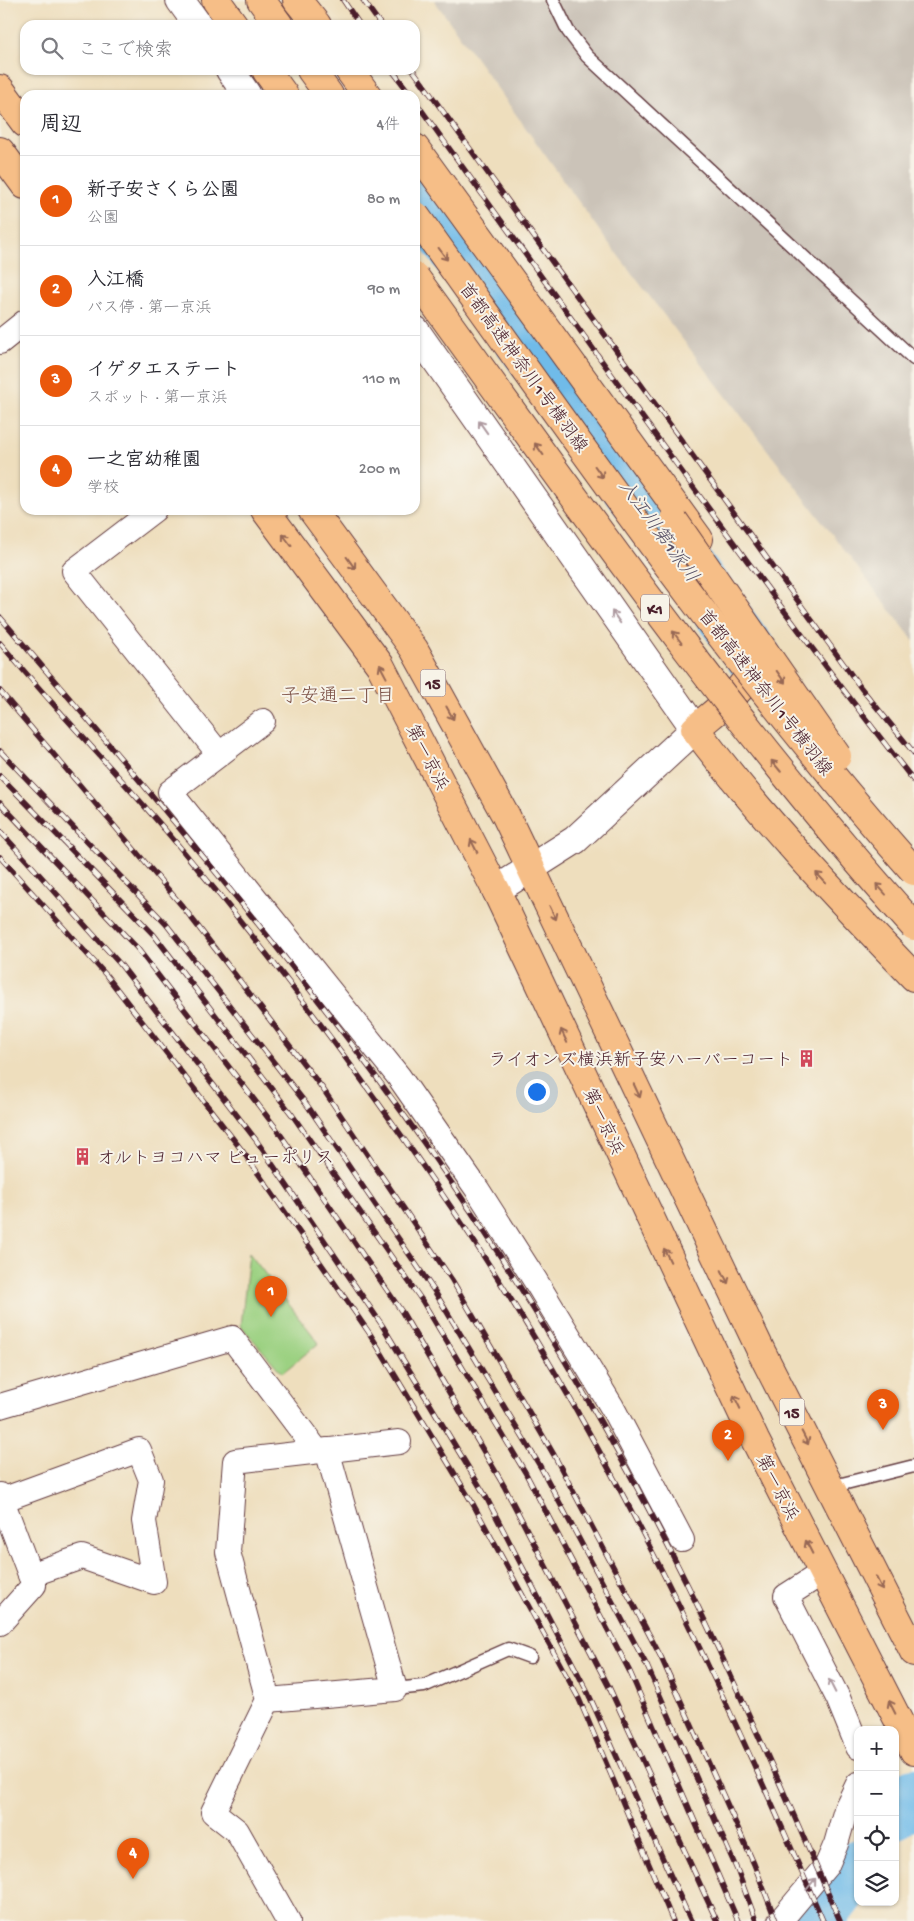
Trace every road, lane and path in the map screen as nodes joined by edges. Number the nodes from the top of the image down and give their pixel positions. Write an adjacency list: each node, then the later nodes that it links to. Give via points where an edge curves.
1 (180, 0): 7 (street)
2 (216, 0): 8 (highway)
3 (261, 0): 9 (highway)
4 (297, 0): 10 (highway)
5 (309, 0): 11 (highway)
6 (553, 0): 33 (lane, via 568,31 587,56)
7 (194, 20)
8 (230, 20)
9 (275, 20)
10 (313, 20)
11 (323, 20)
12 (234, 75): 18 (street)
13 (270, 75): 19 (highway)
14 (315, 75): 20 (highway)
15 (353, 75): 21 (highway)
16 (363, 75): 22 (highway)
17 (0, 89): 23 (highway)
18 (244, 90)
19 (280, 90)
20 (325, 90)
21 (364, 90)
22 (374, 90)
23 (20, 116)
24 (0, 151): 27 (highway)
25 (420, 155): 38 (highway, via 745,602 756,626 759,650 754,670 742,688)
26 (420, 169): 40 (highway, one-way to 40, bridge, via 674,521)
27 (20, 178)
28 (420, 222): 42 (highway, 首都高速神奈川1号横羽線 / K1, one-way to 42, bridge, via 729,648)
29 (420, 284): 44 (highway, 首都高速神奈川1号横羽線 / K1, one-way to 29, bridge, via 845,849 700,669)
30 (20, 326): 32 (street)
31 (420, 337): 38 (street, one-way to 31)
32 (0, 342)
33 (914, 359)
34 (147, 515): 39 (street, via 74,571)
35 (269, 515): 43 (highway, 第一京浜 / 15, one-way to 35, via 380,665)
36 (316, 515): 41 (highway, 15, one-way to 41, via 414,649)
37 (263, 721): 39 (street)
38 (695, 729): 41 (street, via 575,840); 45 (highway, one-way to 38, via 800,855)
39 (219, 754): 52 (street, via 170,792 399,1077 477,1189 612,1407)
40 (914, 864)
41 (532, 869): 43 (street); 50 (highway, 15, one-way to 50, via 762,1353)
42 (914, 871)
43 (496, 890): 53 (highway, 第一京浜 / 15, one-way to 43, via 681,1285)
44 (914, 926)
45 (914, 977)
46 (0, 1406): 48 (street, via 232,1338)
47 (399, 1442): 48 (street)
48 (322, 1450): 58 (street); 59 (street, via 235,1461 228,1552)
49 (914, 1466): 50 (lane)
50 (830, 1486): 56 (highway, 15, one-way to 56)
51 (1, 1497): 54 (street); 54 (street, via 139,1450 151,1480 144,1522 154,1582 82,1557)
52 (682, 1540)
53 (822, 1573): 60 (street, one-way to 53, via 838,1698 786,1596); 61 (highway, 第一京浜 / 15, one-way to 53)
54 (30, 1576): 55 (street, via 34,1585)
55 (0, 1623)
56 (914, 1652)
57 (530, 1657): 58 (lane, via 508,1649 424,1686)
58 (394, 1689): 59 (street)
59 (268, 1700): 63 (street, via 213,1812 237,1831)
60 (854, 1737)
61 (914, 1750)
62 (854, 1792): 64 (street, one-way to 62, via 827,1865)
63 (288, 1921)
64 (780, 1921)

